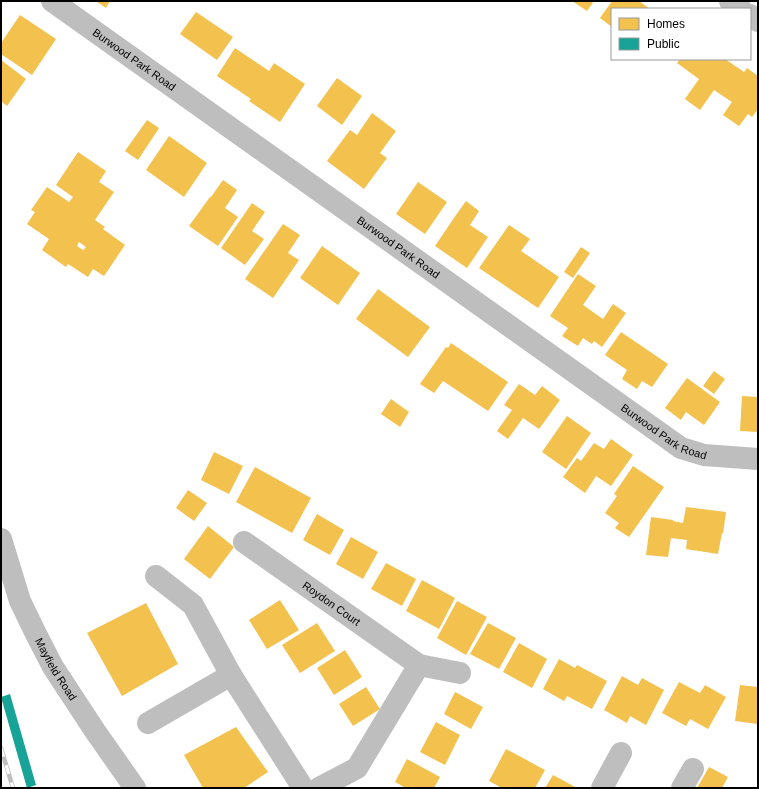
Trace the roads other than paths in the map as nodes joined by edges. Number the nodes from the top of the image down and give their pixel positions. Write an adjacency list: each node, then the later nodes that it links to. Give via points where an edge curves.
1 (52, 1): 4 (street, Burwood Park Road, via 681,448 704,456)
2 (730, 1): 3 (street)
3 (740, 8)
4 (758, 459)
5 (1, 539): 14 (street, Mayfield Road, via 20,601 39,641 95,732)
6 (244, 542): 8 (street, Roydon Court)
7 (156, 576): 10 (street, via 193,605)
8 (419, 666): 9 (street, Roydon Court); 16 (street, via 357,768)
9 (460, 673)
10 (231, 675): 11 (street); 15 (street)
11 (148, 723)
12 (621, 753): 17 (street)
13 (692, 769): 18 (street)
14 (134, 788)
15 (303, 788)
16 (319, 788)
17 (602, 788)
18 (682, 788)

